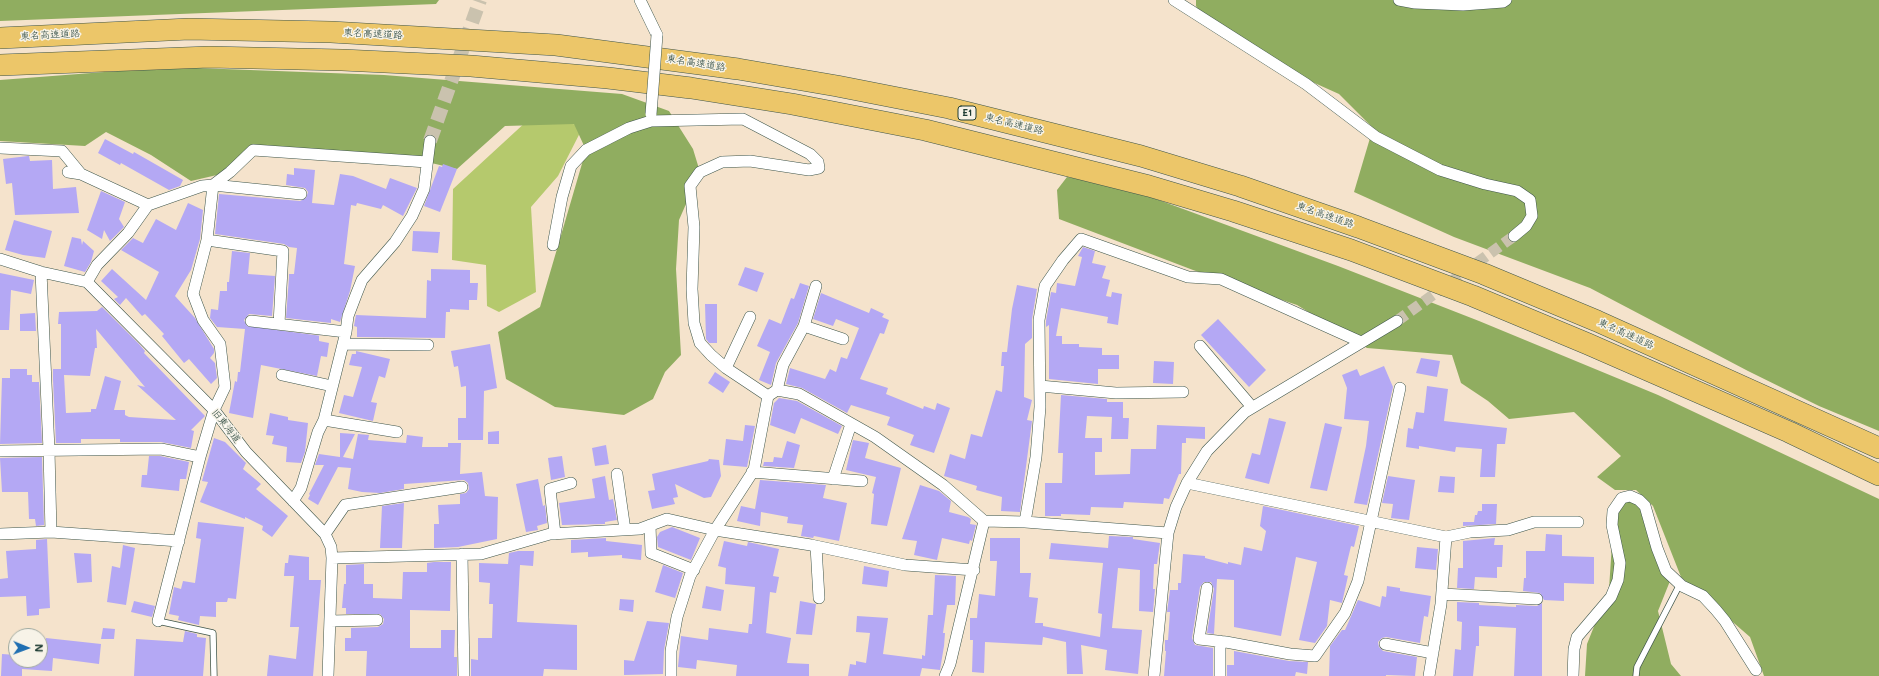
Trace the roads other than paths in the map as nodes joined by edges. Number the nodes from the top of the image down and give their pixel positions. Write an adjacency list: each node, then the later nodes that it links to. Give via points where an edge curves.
1 (640, 0): 7 (street, bridge, via 657,35)
2 (1174, 0): 16 (street, via 1306,84 1376,137 1440,170 1517,191 1530,200 1532,216 1526,226)
3 (1399, 0): 4 (street, via 1463,5)
4 (1506, 0)
5 (0, 38): 46 (highway, 東名高速道路 / E1, via 189,29 331,32 556,45 745,71 949,108 1149,158 1358,227 1484,274 1597,321)
6 (0, 65): 52 (highway, via 209,57 471,66 691,88 792,104 926,130 1149,186 1351,250 1473,296 1588,344 1789,432)
7 (651, 118): 18 (street, via 586,150 571,166); 34 (street, via 743,119 771,135 792,143 818,162 819,168 809,170 750,161 722,162 700,172 690,186 694,227 694,322 700,343)
8 (430, 141): 10 (street)
9 (0, 148): 12 (street, via 62,151)
10 (427, 162): 13 (street, via 253,150); 28 (street, via 424,189 412,216 395,242 362,280 348,316)
11 (68, 172): 12 (street)
12 (81, 174): 15 (street)
13 (213, 185): 14 (street); 15 (street, via 202,186); 17 (street)
14 (301, 194)
15 (148, 205): 21 (street, via 128,233 97,265)
16 (1514, 236)
17 (207, 240): 26 (street, via 283,252); 42 (street, via 193,294 202,320 220,344 225,387)
18 (553, 244)
19 (0, 259): 20 (street)
20 (41, 272): 21 (street); 47 (street)
21 (87, 282): 42 (street, 旧東海道)
22 (816, 286): 27 (street)
23 (750, 317): 34 (street)
24 (251, 321): 26 (street)
25 (1397, 321): 30 (street)
26 (279, 324): 28 (street)
27 (804, 326): 29 (street); 40 (street)
28 (346, 332): 31 (street)
29 (843, 340)
30 (1361, 342): 37 (street, via 1221,279 1188,277 1081,239 1062,260 1045,286 1039,320); 41 (street)
31 (343, 344): 32 (street); 36 (street)
32 (428, 346)
33 (1200, 346): 41 (street)
34 (726, 368): 40 (street)
35 (282, 375): 36 (street)
36 (332, 386): 43 (street)
37 (1040, 386): 39 (street, via 1116,393); 60 (street, via 1036,458)
38 (1400, 388): 61 (street)
39 (1183, 392)
40 (772, 393): 44 (street, via 799,394); 50 (street)
41 (1252, 407): 56 (street, via 1207,451)
42 (214, 410): 49 (street); 58 (street, 旧東海道, via 246,452)
43 (324, 420): 45 (street); 58 (street, via 301,488)
44 (851, 424): 53 (street); 59 (street, via 875,437 943,485)
45 (397, 432)
46 (1879, 448)
47 (50, 450): 48 (street); 49 (street, via 161,449); 66 (street)
48 (0, 452)
49 (200, 457): 72 (street)
50 (752, 472): 53 (street); 65 (street)
51 (617, 474): 64 (street)
52 (1879, 475)
53 (833, 479): 54 (street)
54 (862, 481)
55 (571, 483): 70 (street, via 550,489)
56 (1187, 484): 61 (street); 67 (street)
57 (462, 487): 69 (street, via 345,505)
58 (293, 501): 69 (street, 旧東海道)
59 (984, 521): 60 (street); 77 (street)
60 (1025, 522): 67 (street)
61 (1370, 522): 71 (street); 86 (street, via 1358,581 1345,612 1315,656)
62 (1578, 522): 71 (street, via 1534,522 1508,530 1470,532)
63 (650, 526): 64 (street); 65 (street, via 667,519); 76 (street, via 651,553)
64 (625, 530): 70 (street)
65 (715, 530): 73 (street); 76 (street)
66 (51, 532): 68 (street); 72 (street)
67 (1168, 533): 95 (street)
68 (0, 534)
69 (325, 534): 75 (street, 旧東海道, via 331,547)
70 (555, 534): 74 (street, via 481,554)
71 (1446, 537): 80 (street)
72 (179, 541): 84 (street)
73 (816, 546): 77 (street, via 905,565); 81 (street)
74 (462, 554): 75 (street); 92 (street)
75 (332, 558): 85 (street, 旧東海道)
76 (694, 570): 93 (street, via 677,617 671,651)
77 (974, 570): 94 (street)
78 (1680, 584): 89 (street, via 1703,596 1716,610); 98 (street, via 1666,571 1645,506 1630,496 1622,498 1613,511 1612,525 1620,562 1618,580 1611,597 1578,636 1574,649); 99 (lane, via 1637,667)
79 (1207, 588): 86 (street, via 1199,639)
80 (1442, 594): 82 (street); 88 (street)
81 (819, 598)
82 (1537, 599)
83 (377, 620): 85 (street)
84 (158, 621): 90 (lane, via 213,633)
85 (330, 621): 91 (street, 旧東海道)
86 (1220, 641): 96 (street)
87 (1385, 644): 88 (street)
88 (1433, 653): 97 (street)
89 (1756, 670)
90 (214, 676)
91 (328, 676)
92 (464, 676)
93 (671, 676)
94 (945, 676)
95 (1154, 676)
96 (1220, 676)
97 (1429, 676)
98 (1573, 676)
99 (1636, 676)

